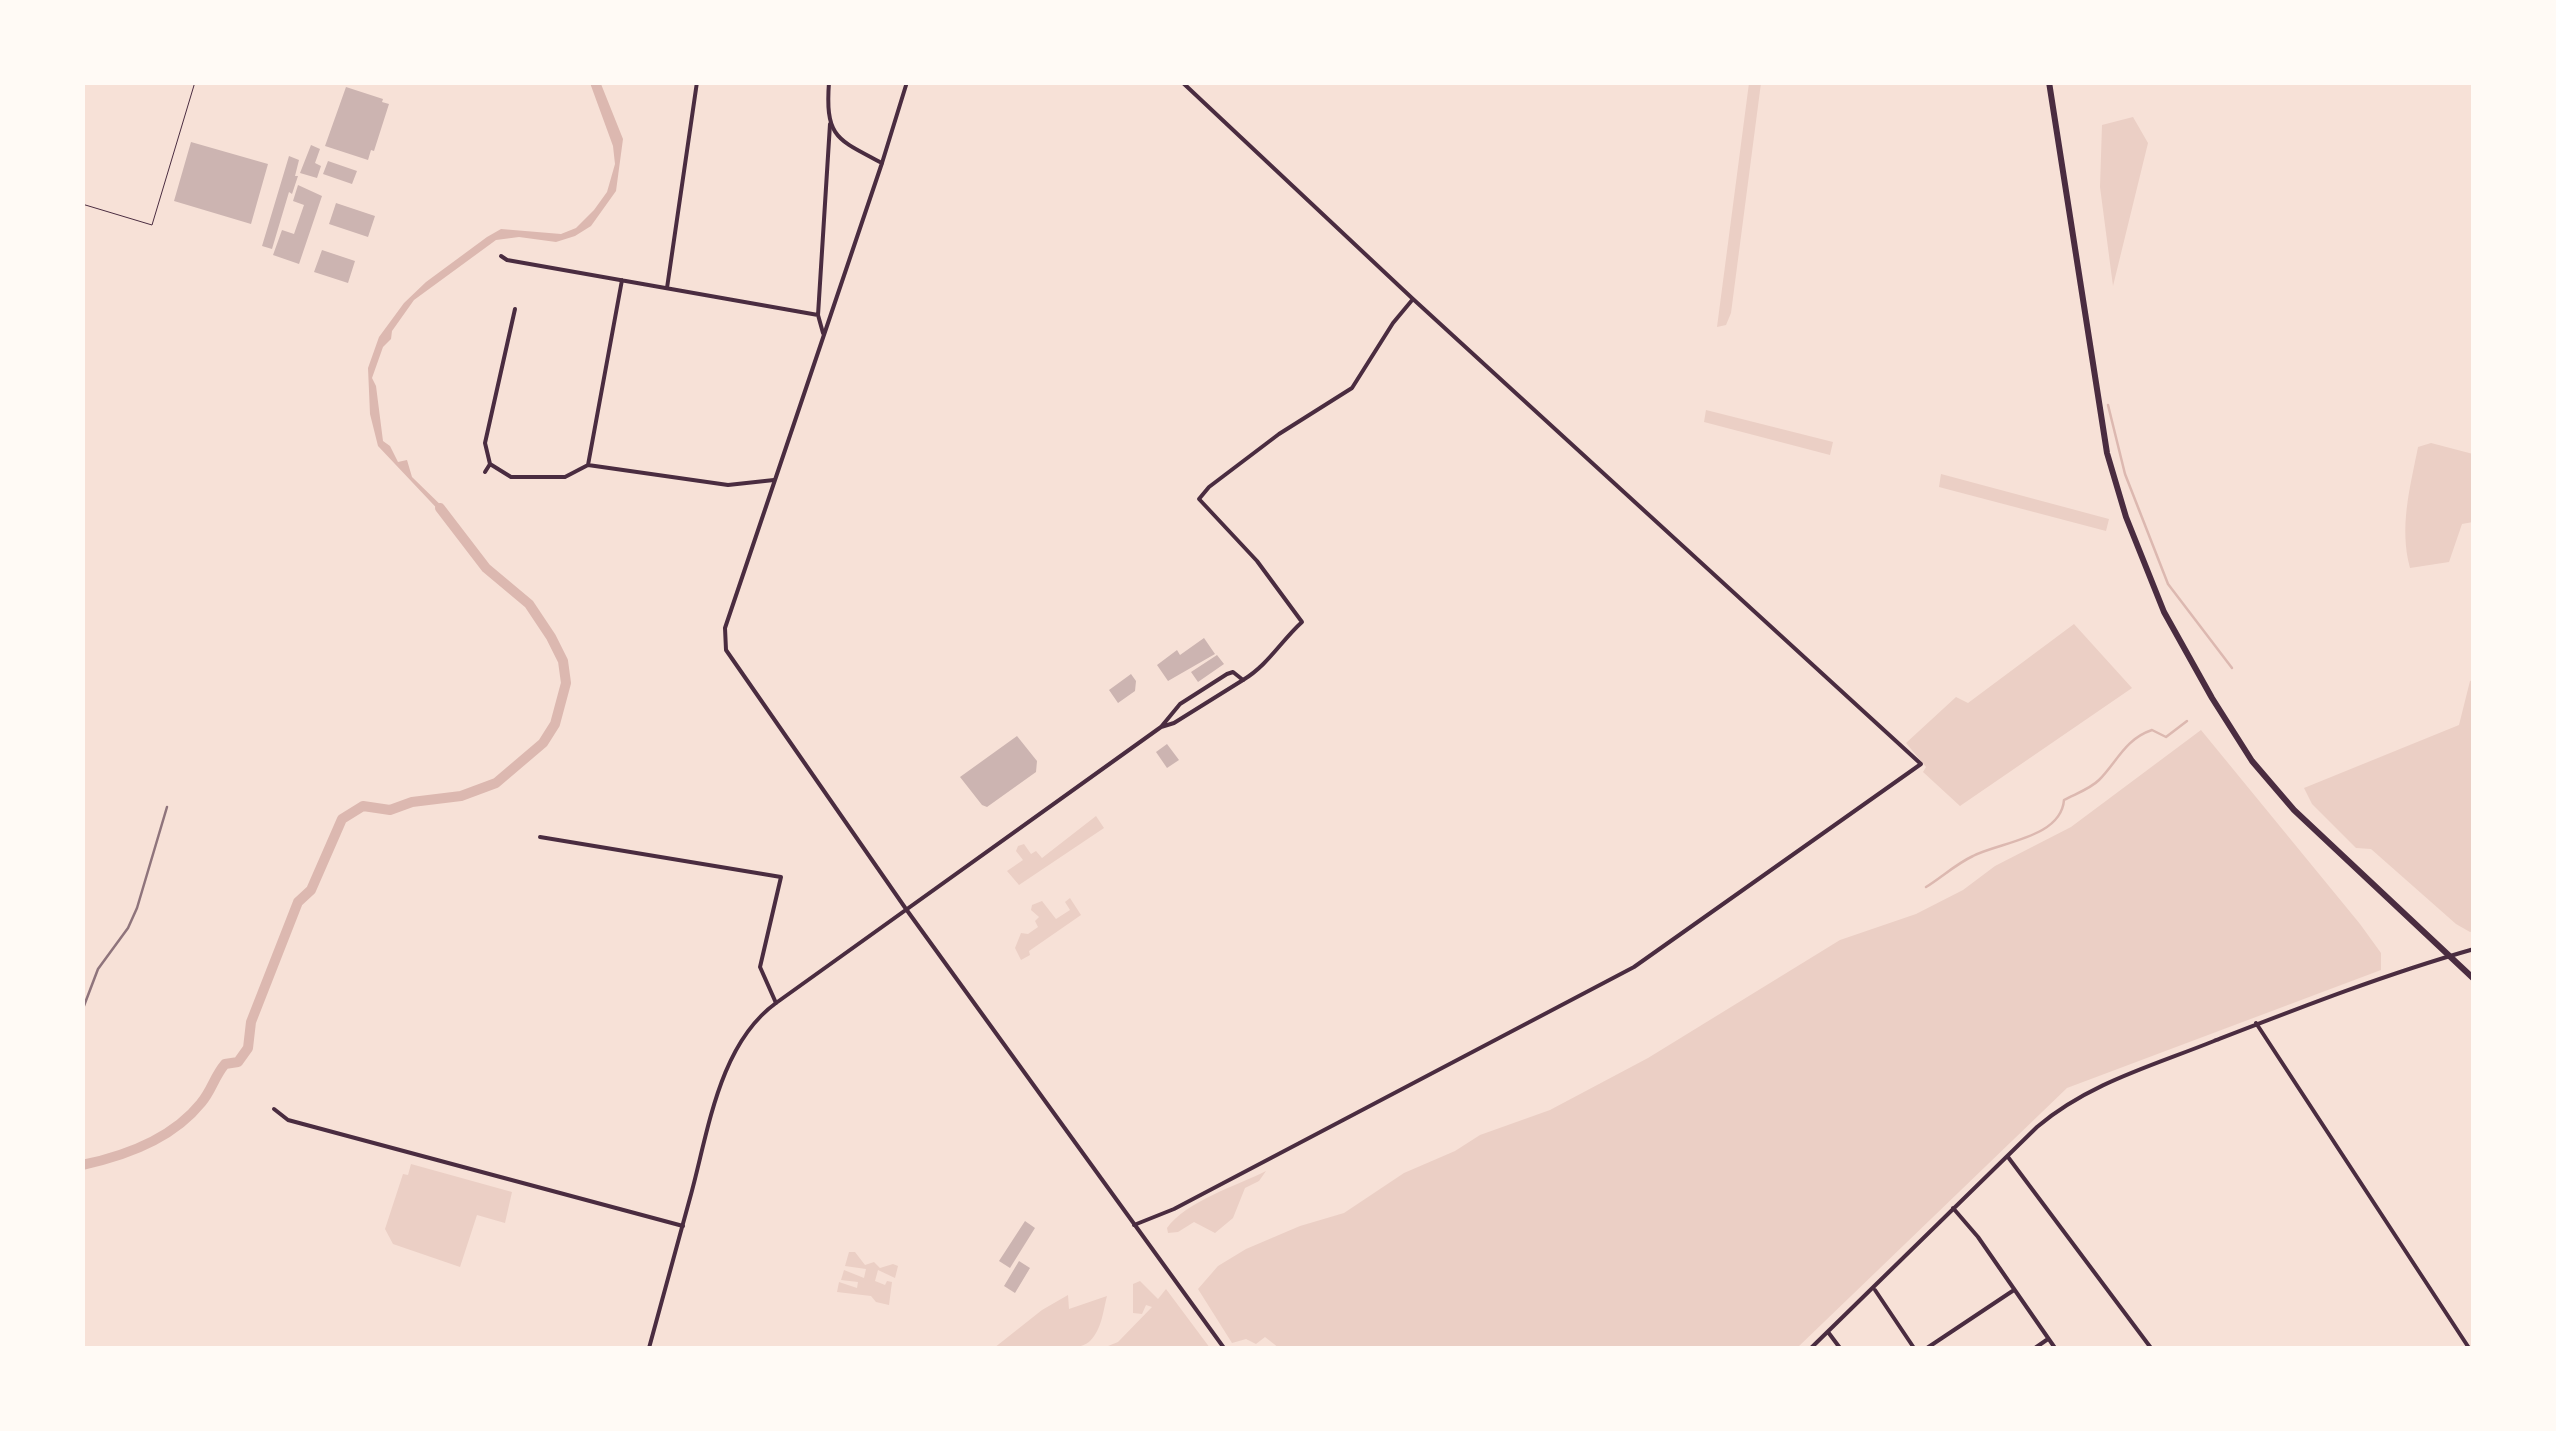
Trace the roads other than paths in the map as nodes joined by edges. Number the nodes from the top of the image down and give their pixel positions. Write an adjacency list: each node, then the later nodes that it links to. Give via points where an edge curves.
1 (194, 82): 9 (lane, via 152,225)
2 (697, 82): 12 (street)
3 (829, 82): 7 (street)
4 (907, 82): 8 (street)
5 (1182, 82): 13 (street)
6 (2050, 82): 26 (highway, via 2107,453 2164,612 2252,762)
7 (830, 122): 8 (street, via 840,141); 15 (street)
8 (882, 163): 16 (street)
9 (82, 204)
10 (502, 256): 11 (street)
11 (622, 280): 12 (street); 18 (street)
12 (666, 288): 15 (street)
13 (1413, 299): 21 (street, via 1352,388 1279,434 1198,499 1257,561 1302,622); 33 (street, via 1921,764 1622,974)
14 (514, 309): 17 (street, via 485,442)
15 (818, 315): 16 (street)
16 (824, 338): 20 (street)
17 (490, 464): 18 (street, via 510,477 564,478); 19 (street)
18 (588, 465): 20 (street, via 728,484)
19 (485, 472)
20 (774, 480): 24 (street, via 725,628 726,650)
21 (1244, 680): 22 (street); 22 (street, via 1227,674 1180,704)
22 (1162, 727): 24 (street)
23 (540, 837): 28 (street, via 781,877 760,967)
24 (906, 908): 28 (street); 33 (street)
25 (2474, 949): 26 (street)
26 (2448, 956): 27 (highway); 29 (street)
27 (2474, 979)
28 (776, 1003): 34 (street, via 745,1035 725,1077)
29 (2256, 1023): 31 (street, via 2076,1098); 48 (street)
30 (274, 1109): 34 (street, via 288,1120)
31 (2008, 1156): 32 (street); 47 (street)
32 (1953, 1208): 35 (street); 36 (street)
33 (1134, 1225): 40 (street)
34 (682, 1226): 39 (street)
35 (1873, 1289): 37 (street); 43 (street)
36 (2014, 1290): 38 (street); 44 (street)
37 (1828, 1332): 41 (street); 42 (street)
38 (2048, 1339): 45 (street); 46 (street)
39 (649, 1348)
40 (1224, 1348)
41 (1810, 1348)
42 (1840, 1348)
43 (1914, 1348)
44 (1927, 1348)
45 (2035, 1348)
46 (2055, 1348)
47 (2149, 1348)
48 (2469, 1348)

